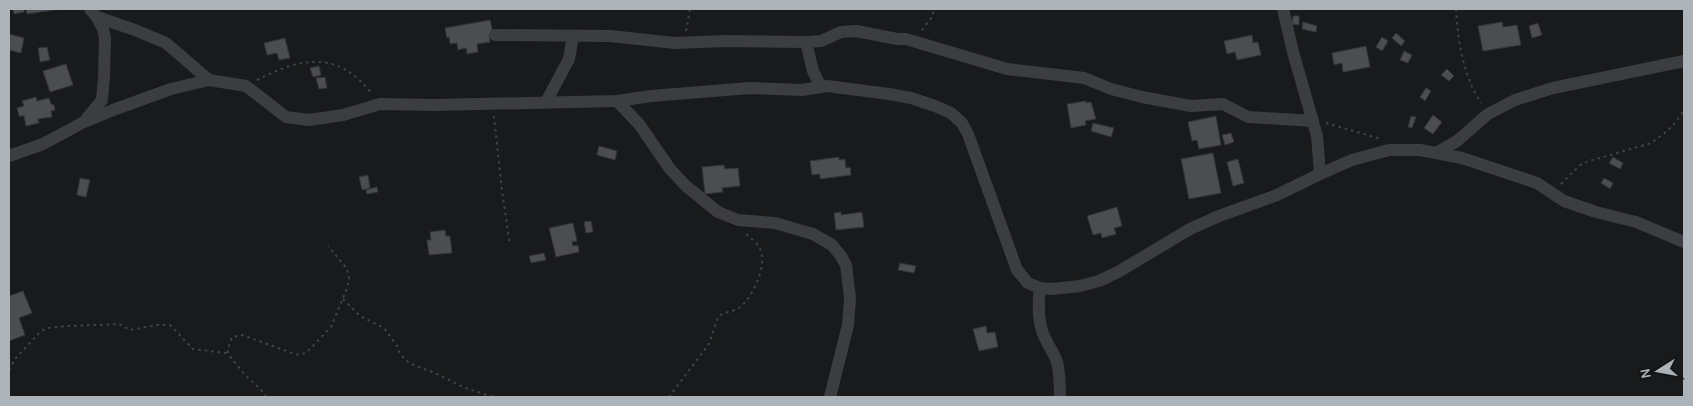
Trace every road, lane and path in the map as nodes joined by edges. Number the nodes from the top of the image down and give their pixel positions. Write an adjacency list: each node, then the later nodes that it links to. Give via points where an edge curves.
1 (690, 9): 10 (path)
2 (934, 9): 8 (path, via 926,26)
3 (1283, 9): 21 (street)
4 (1456, 9): 20 (path, via 1461,51 1470,85)
5 (94, 13): 12 (street, via 166,43); 22 (street, via 105,38 102,100)
6 (495, 35): 7 (street)
7 (573, 36): 10 (street); 16 (street, via 569,59)
8 (909, 40): 9 (street, via 849,31 820,41); 21 (street, via 1007,69 1084,78 1142,97 1191,106 1223,104 1248,117)
9 (806, 42): 10 (street); 14 (street, via 813,71)
10 (683, 43)
11 (1684, 61): 20 (street, via 1553,88 1515,100)
12 (208, 80): 13 (street); 22 (street, via 171,89)
13 (246, 86): 17 (street, via 286,117 296,119 329,117); 17 (path, via 277,70 325,62 350,72)
14 (821, 87): 15 (street, via 802,90 750,88); 32 (street, via 911,98 951,113 962,123 1017,270 1028,282)
15 (618, 101): 16 (street); 39 (street, via 639,124 670,169 718,212 738,220 775,223 814,234 832,245 841,256 849,279 848,325)
16 (546, 102): 18 (street)
17 (380, 104): 18 (street)
18 (493, 104): 30 (path)
19 (1684, 109): 27 (path, via 1680,119 1656,140 1586,162 1561,184)
20 (1488, 114): 24 (street, via 1458,141)
21 (1313, 121): 23 (path, via 1386,140); 26 (street)
22 (82, 123): 25 (street, via 43,144)
23 (1400, 150): 24 (street); 26 (street, via 1374,153)
24 (1436, 152): 27 (street, via 1537,183)
25 (9, 156)
26 (1320, 174): 32 (street, via 1277,195 1190,229 1110,276 1080,286)
27 (1544, 189): 29 (street, via 1564,201 1636,222)
28 (742, 230): 38 (path, via 761,251 760,278 739,308 718,318 709,344)
29 (1684, 242)
30 (510, 245)
31 (328, 246): 33 (path, via 348,271 348,286)
32 (1040, 288): 40 (street, via 1042,329 1058,365)
33 (343, 299): 34 (path, via 331,327 305,354 295,354 242,336 232,338); 37 (path, via 360,316 384,328 409,363)
34 (228, 353): 35 (path, via 193,349 170,325 130,330 119,324 68,326 41,331); 36 (path)
35 (9, 370)
36 (266, 397)
37 (493, 397)
38 (670, 397)
39 (830, 397)
40 (1060, 397)

